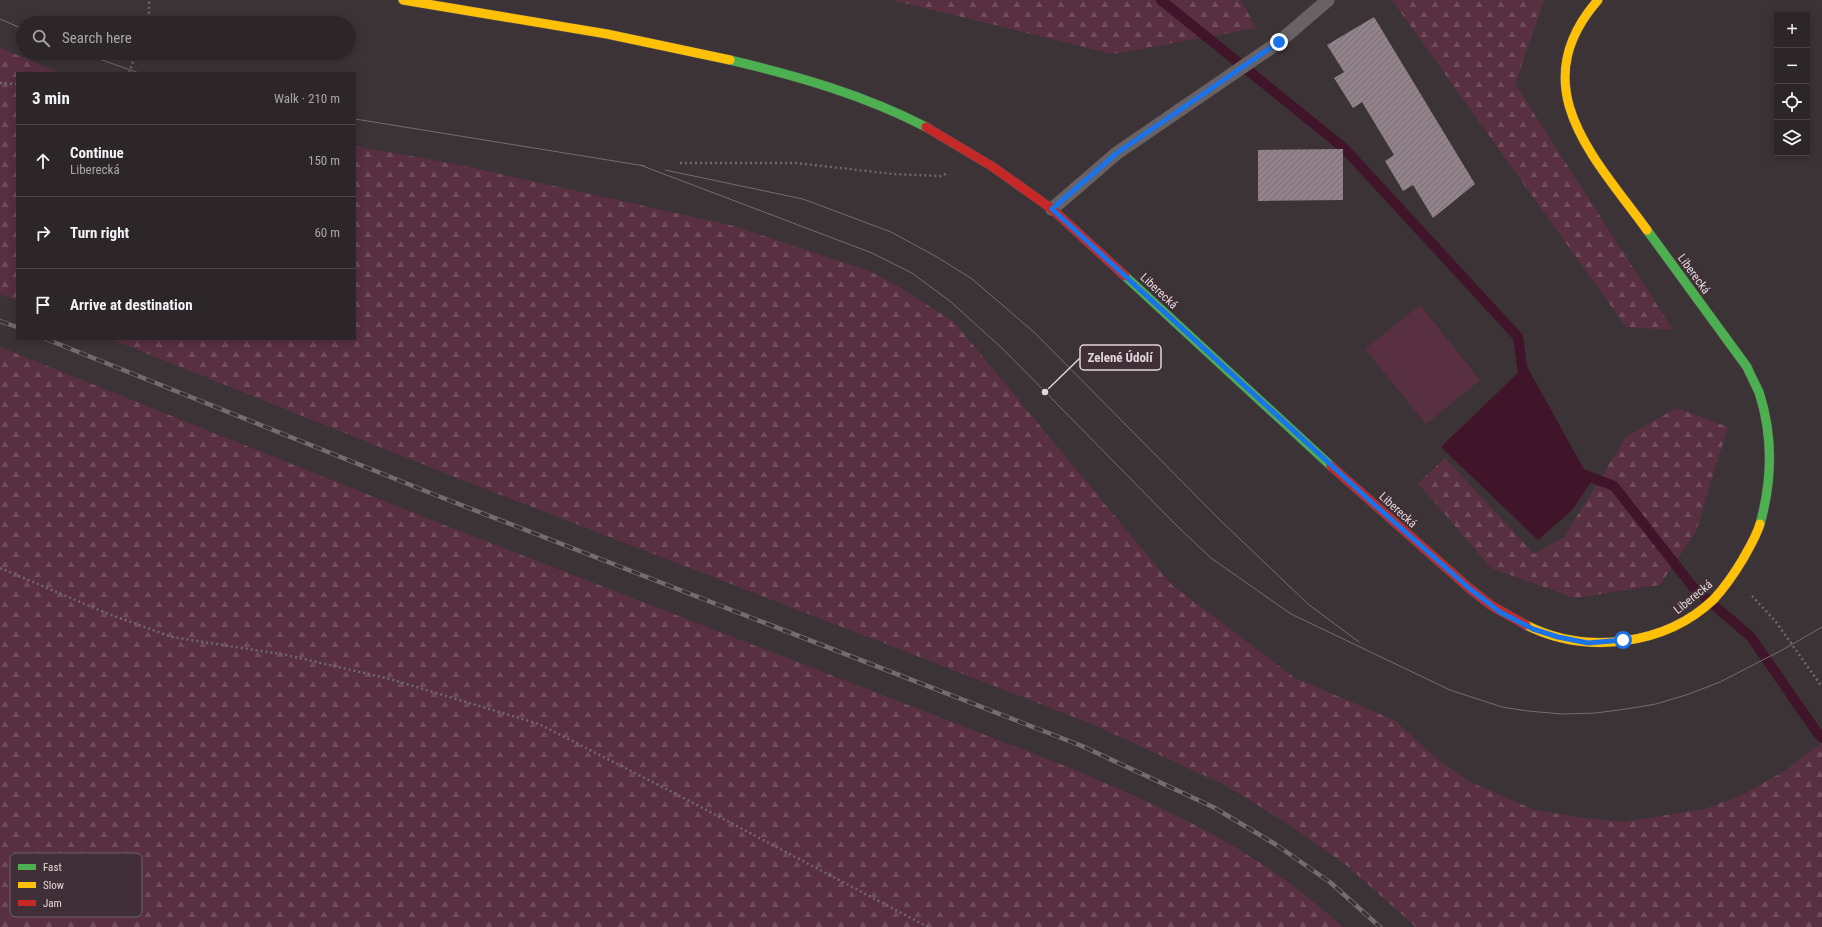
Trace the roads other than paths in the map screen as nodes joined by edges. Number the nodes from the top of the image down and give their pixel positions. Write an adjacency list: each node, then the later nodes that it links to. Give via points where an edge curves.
1 (403, 0): 4 (main road, Liberecká, via 684,49 802,77 887,108 982,160)
2 (1328, 0): 4 (lane, via 1279,42 1117,153)
3 (1598, 0): 4 (main road, Liberecká, via 1578,26 1564,63 1566,94 1574,121 1590,151 1747,367 1760,395 1771,451 1758,532 1734,577 1686,620 1675,626 1651,635 1588,643 1533,629 1500,612 1470,589 1355,488)
4 (1052, 209)

